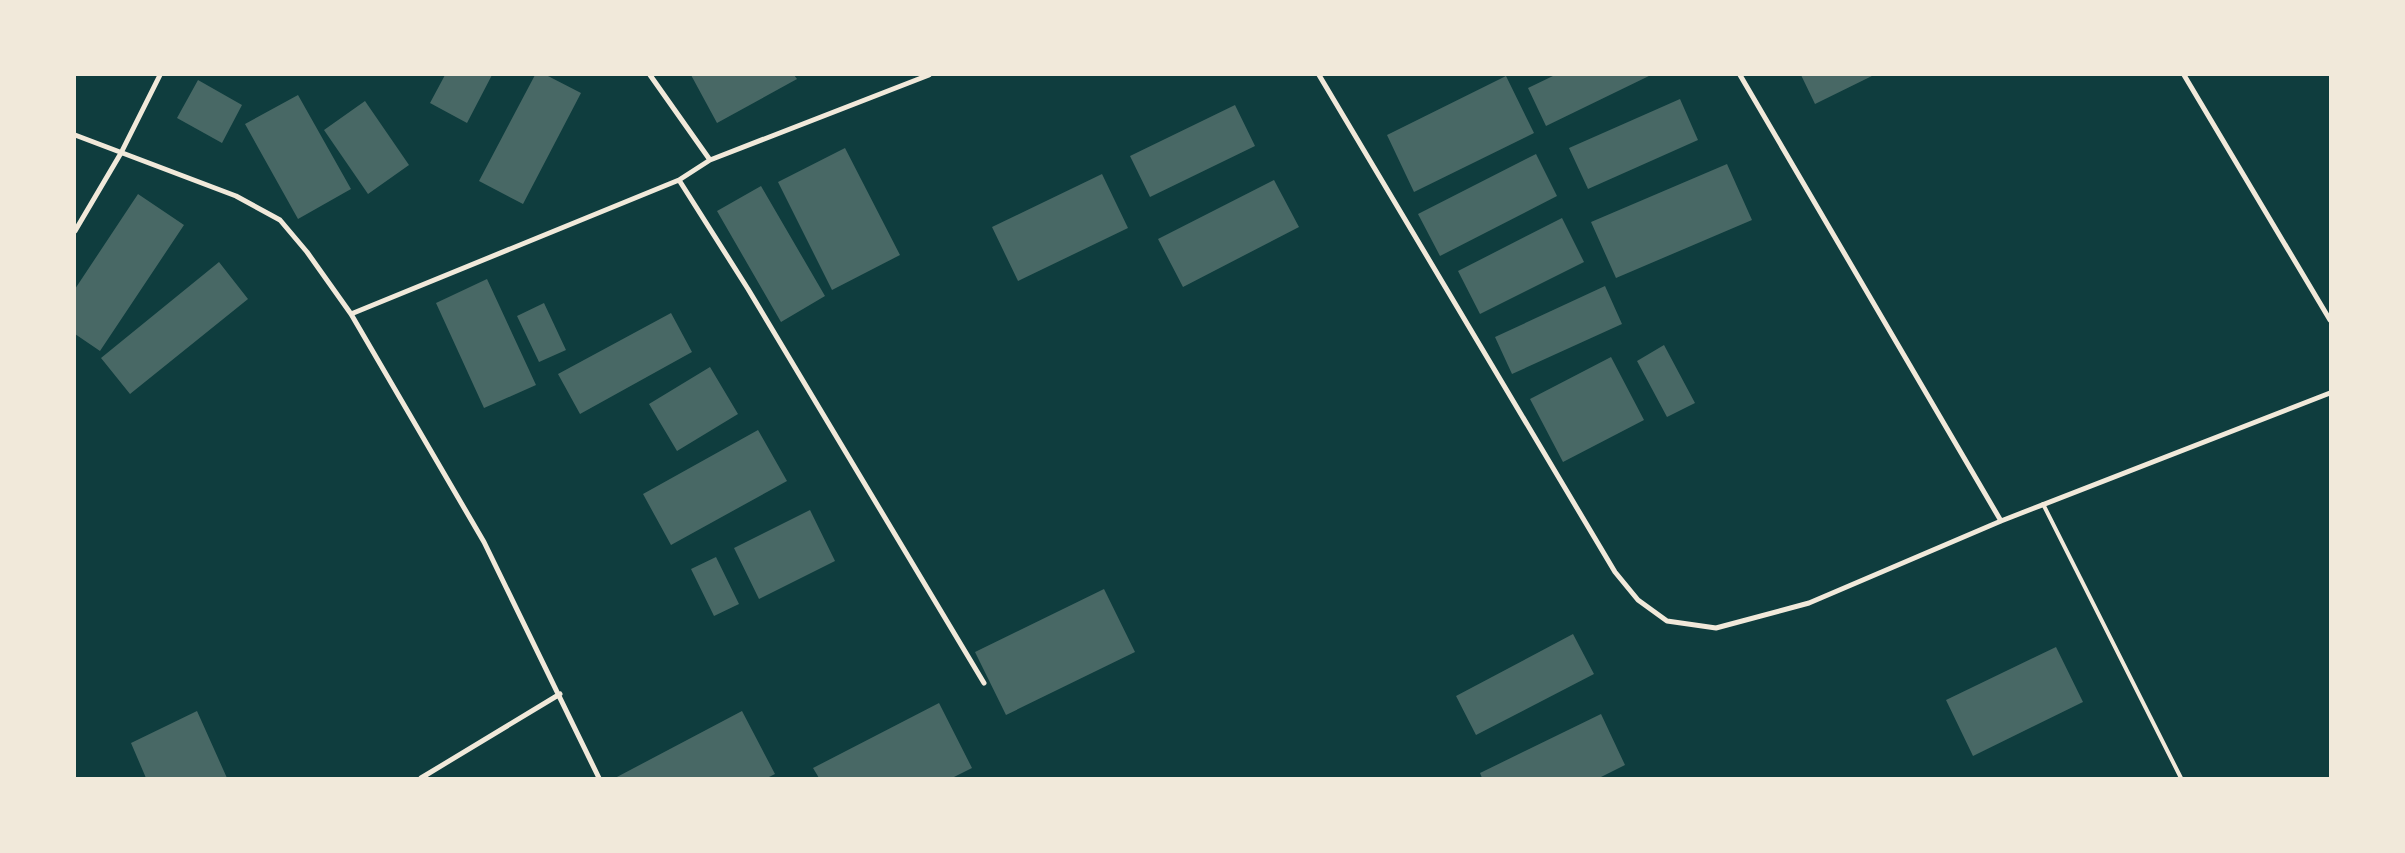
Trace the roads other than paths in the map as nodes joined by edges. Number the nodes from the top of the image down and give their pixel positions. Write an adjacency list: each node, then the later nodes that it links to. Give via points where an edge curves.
1 (160, 75): 8 (street)
2 (650, 75): 9 (street)
3 (929, 75): 9 (street)
4 (1320, 75): 16 (street, via 1615,572 1638,600 1667,622 1716,628 1809,602)
5 (1740, 75): 16 (street)
6 (2184, 75): 13 (street)
7 (75, 135): 8 (street)
8 (121, 153): 11 (street); 12 (street, via 236,196 280,220)
9 (710, 160): 10 (street)
10 (679, 180): 12 (street); 17 (street)
11 (75, 231)
12 (351, 314): 18 (street, via 484,542)
13 (2330, 320)
14 (2330, 394): 15 (street)
15 (2043, 504): 16 (street); 21 (lane)
16 (2000, 520)
17 (984, 683)
18 (560, 694): 19 (street); 20 (street)
19 (421, 778)
20 (599, 778)
21 (2181, 778)

